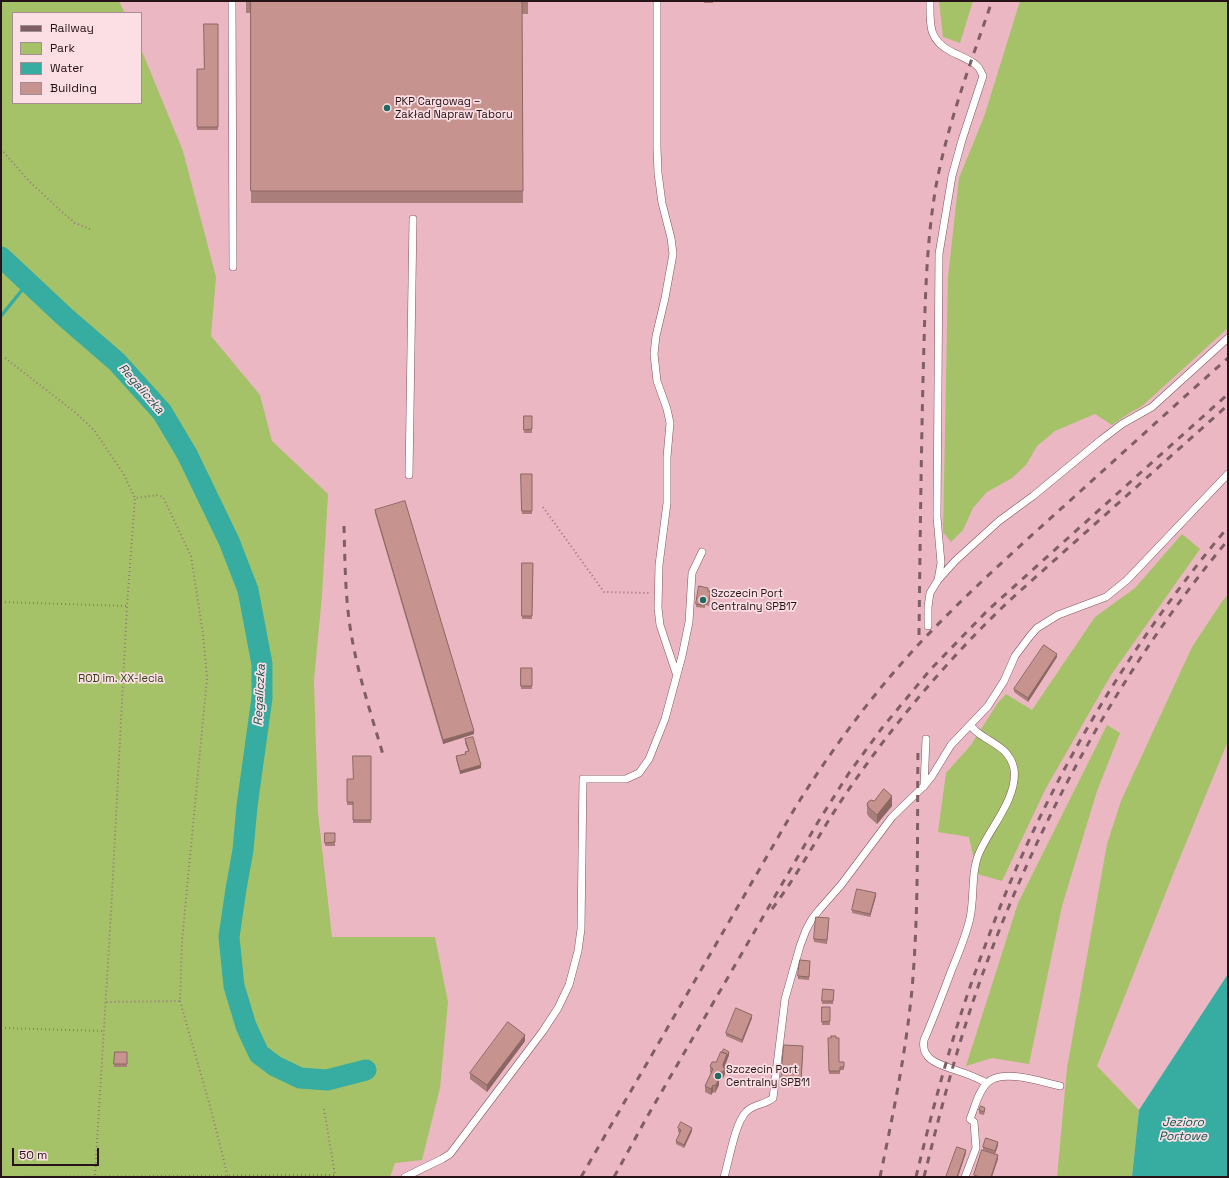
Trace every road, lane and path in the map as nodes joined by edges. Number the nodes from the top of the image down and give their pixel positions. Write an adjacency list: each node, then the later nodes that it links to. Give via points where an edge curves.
1 (232, 1): 7 (lane)
2 (657, 1): 16 (lane, via 658,173 673,254 654,354 657,381 670,423 667,457 668,503 659,565)
3 (930, 1): 15 (lane, via 932,32 936,41 975,64 983,76 952,176 939,254 937,517 941,564)
4 (1, 149): 6 (path, via 28,180 62,212 75,223)
5 (414, 218): 11 (lane)
6 (90, 229)
7 (233, 267)
8 (1228, 338): 15 (lane, via 1152,407 1113,431 999,521)
9 (1, 358): 12 (path, via 70,408 94,430 123,473)
10 (1228, 474): 21 (lane, via 1116,590 1102,599 1058,615 1038,628 1015,656 995,696)
11 (409, 475)
12 (135, 498): 18 (path); 24 (path, via 158,495 163,497 191,556 203,634 206,686 182,941)
13 (543, 507): 16 (path, via 604,592)
14 (702, 552): 20 (lane, via 692,573 687,631)
15 (938, 580): 19 (lane, via 928,600)
16 (658, 593): 20 (lane, via 660,625)
17 (1, 602): 18 (path)
18 (127, 606): 25 (path)
19 (928, 626)
20 (676, 675): 36 (lane, via 665,719 643,769 626,779 583,779 580,935 573,973 564,997 543,1030 450,1154)
21 (970, 726): 23 (lane, via 951,745); 28 (lane, via 1007,753 1014,771 1013,783 1006,804 976,860 970,917 924,1040 924,1048 927,1055 937,1064 972,1075)
22 (926, 739): 23 (lane)
23 (924, 786): 37 (lane, via 892,817 841,885 818,910 806,930 785,999 773,1098 750,1109 742,1117)
24 (180, 1000): 25 (path); 35 (path)
25 (106, 1002): 27 (path)
26 (1, 1028): 27 (path)
27 (104, 1031): 31 (path)
28 (987, 1083): 29 (lane, via 998,1077 1011,1076); 38 (lane, via 970,1120 974,1122 976,1148)
29 (1060, 1086)
30 (324, 1109): 32 (path)
31 (95, 1175): 33 (path); 34 (path)
32 (335, 1176): 35 (path)
33 (1, 1177)
34 (110, 1177): 35 (path)
35 (228, 1177)
36 (405, 1177)
37 (724, 1177)
38 (965, 1177)

